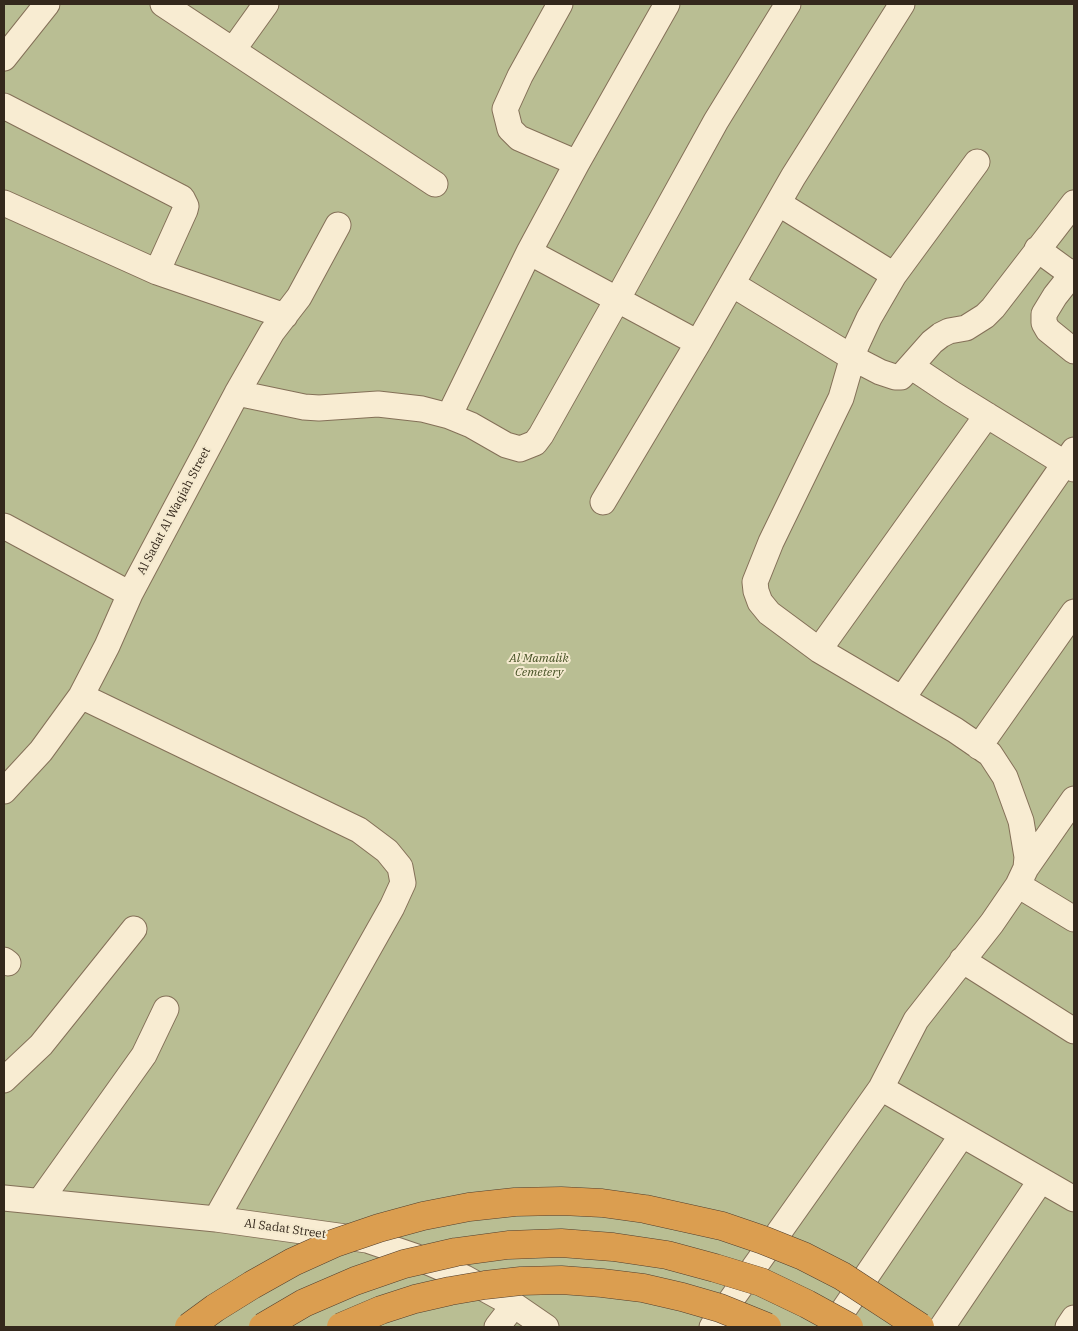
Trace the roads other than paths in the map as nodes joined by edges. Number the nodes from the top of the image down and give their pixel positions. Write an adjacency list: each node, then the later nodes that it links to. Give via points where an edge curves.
1 (47, 4): 9 (street)
2 (266, 4): 8 (street)
3 (560, 4): 12 (street, via 505,109 510,130 519,138)
4 (667, 4): 12 (street)
5 (788, 4): 24 (street, via 716,121)
6 (902, 4): 15 (street)
7 (167, 5): 8 (street)
8 (233, 50): 13 (street)
9 (4, 58)
10 (4, 106): 20 (street, via 182,198 186,210)
11 (976, 162): 22 (street)
12 (577, 163): 19 (street)
13 (435, 184)
14 (4, 203): 20 (street)
15 (778, 203): 22 (street); 23 (street)
16 (1074, 203): 18 (street)
17 (338, 225): 25 (street, Al Sadat Al Waqiah Street)
18 (1037, 250): 21 (street); 29 (street, via 985,316 966,328 941,335)
19 (529, 252): 24 (street); 31 (street)
20 (156, 272): 25 (street)
21 (1074, 274): 27 (street, via 1044,314 1048,330)
22 (894, 275): 28 (street, via 869,318)
23 (732, 284): 26 (street); 28 (street)
24 (617, 300): 26 (street); 31 (street, via 535,443 520,448 506,446)
25 (285, 316): 30 (street, Al Sadat Al Waqiah Street, via 258,353)
26 (698, 343): 34 (street)
27 (1074, 351)
28 (853, 358): 29 (street, via 894,377 901,377); 38 (street, via 841,398 771,542 756,582 760,602 769,614)
29 (912, 367): 32 (street)
30 (237, 393): 31 (street, via 304,407 378,404 422,409); 36 (street, Al Sadat Al Waqiah Street)
31 (448, 416)
32 (987, 416): 33 (street); 38 (street)
33 (1071, 460): 40 (street)
34 (603, 502)
35 (4, 526): 36 (street)
36 (130, 594): 39 (street, Al Sadat Al Waqiah Street)
37 (1074, 612): 41 (street)
38 (819, 650): 40 (street)
39 (81, 696): 42 (street, Al Sadat Al Waqiah Street, via 41,751); 57 (street, via 359,830 386,850 400,867 403,883 392,907)
40 (902, 699): 41 (street)
41 (979, 747): 44 (street, via 990,754 1005,777 1021,821 1027,857)
42 (6, 784)
43 (1074, 799): 44 (street)
44 (1022, 876): 45 (street); 47 (street, via 992,923)
45 (1074, 920)
46 (134, 929): 50 (street, via 41,1045)
47 (962, 960): 49 (street); 51 (street, via 916,1020)
48 (166, 1009): 56 (street, via 144,1055)
49 (1074, 1031)
50 (4, 1080)
51 (881, 1088): 52 (street); 65 (street)
52 (962, 1135): 53 (street); 67 (street)
53 (1041, 1180): 55 (street); 70 (street)
54 (4, 1198): 56 (street, Al Sadat Street)
55 (1074, 1199)
56 (40, 1201): 57 (street, Al Sadat Street)
57 (216, 1219): 58 (street, Al Sadat Street, via 367,1240 465,1278)
58 (514, 1305): 63 (street); 64 (street, Al Sadat Street)
59 (1074, 1318): 71 (street)
60 (189, 1327): 69 (highway, bridge, via 245,1289 293,1262 379,1228 469,1207 562,1201 645,1209 722,1226 763,1240 842,1276)
61 (263, 1327): 68 (highway, bridge, via 304,1303 404,1264 464,1250 561,1243 613,1246 667,1255 715,1268 761,1282)
62 (341, 1327): 66 (highway, bridge, via 381,1310 450,1291 485,1284 561,1280 602,1282 682,1297)
63 (497, 1327)
64 (546, 1327)
65 (712, 1327)
66 (767, 1327)
67 (832, 1327)
68 (848, 1327)
69 (920, 1327)
70 (942, 1327)
71 (1068, 1327)

